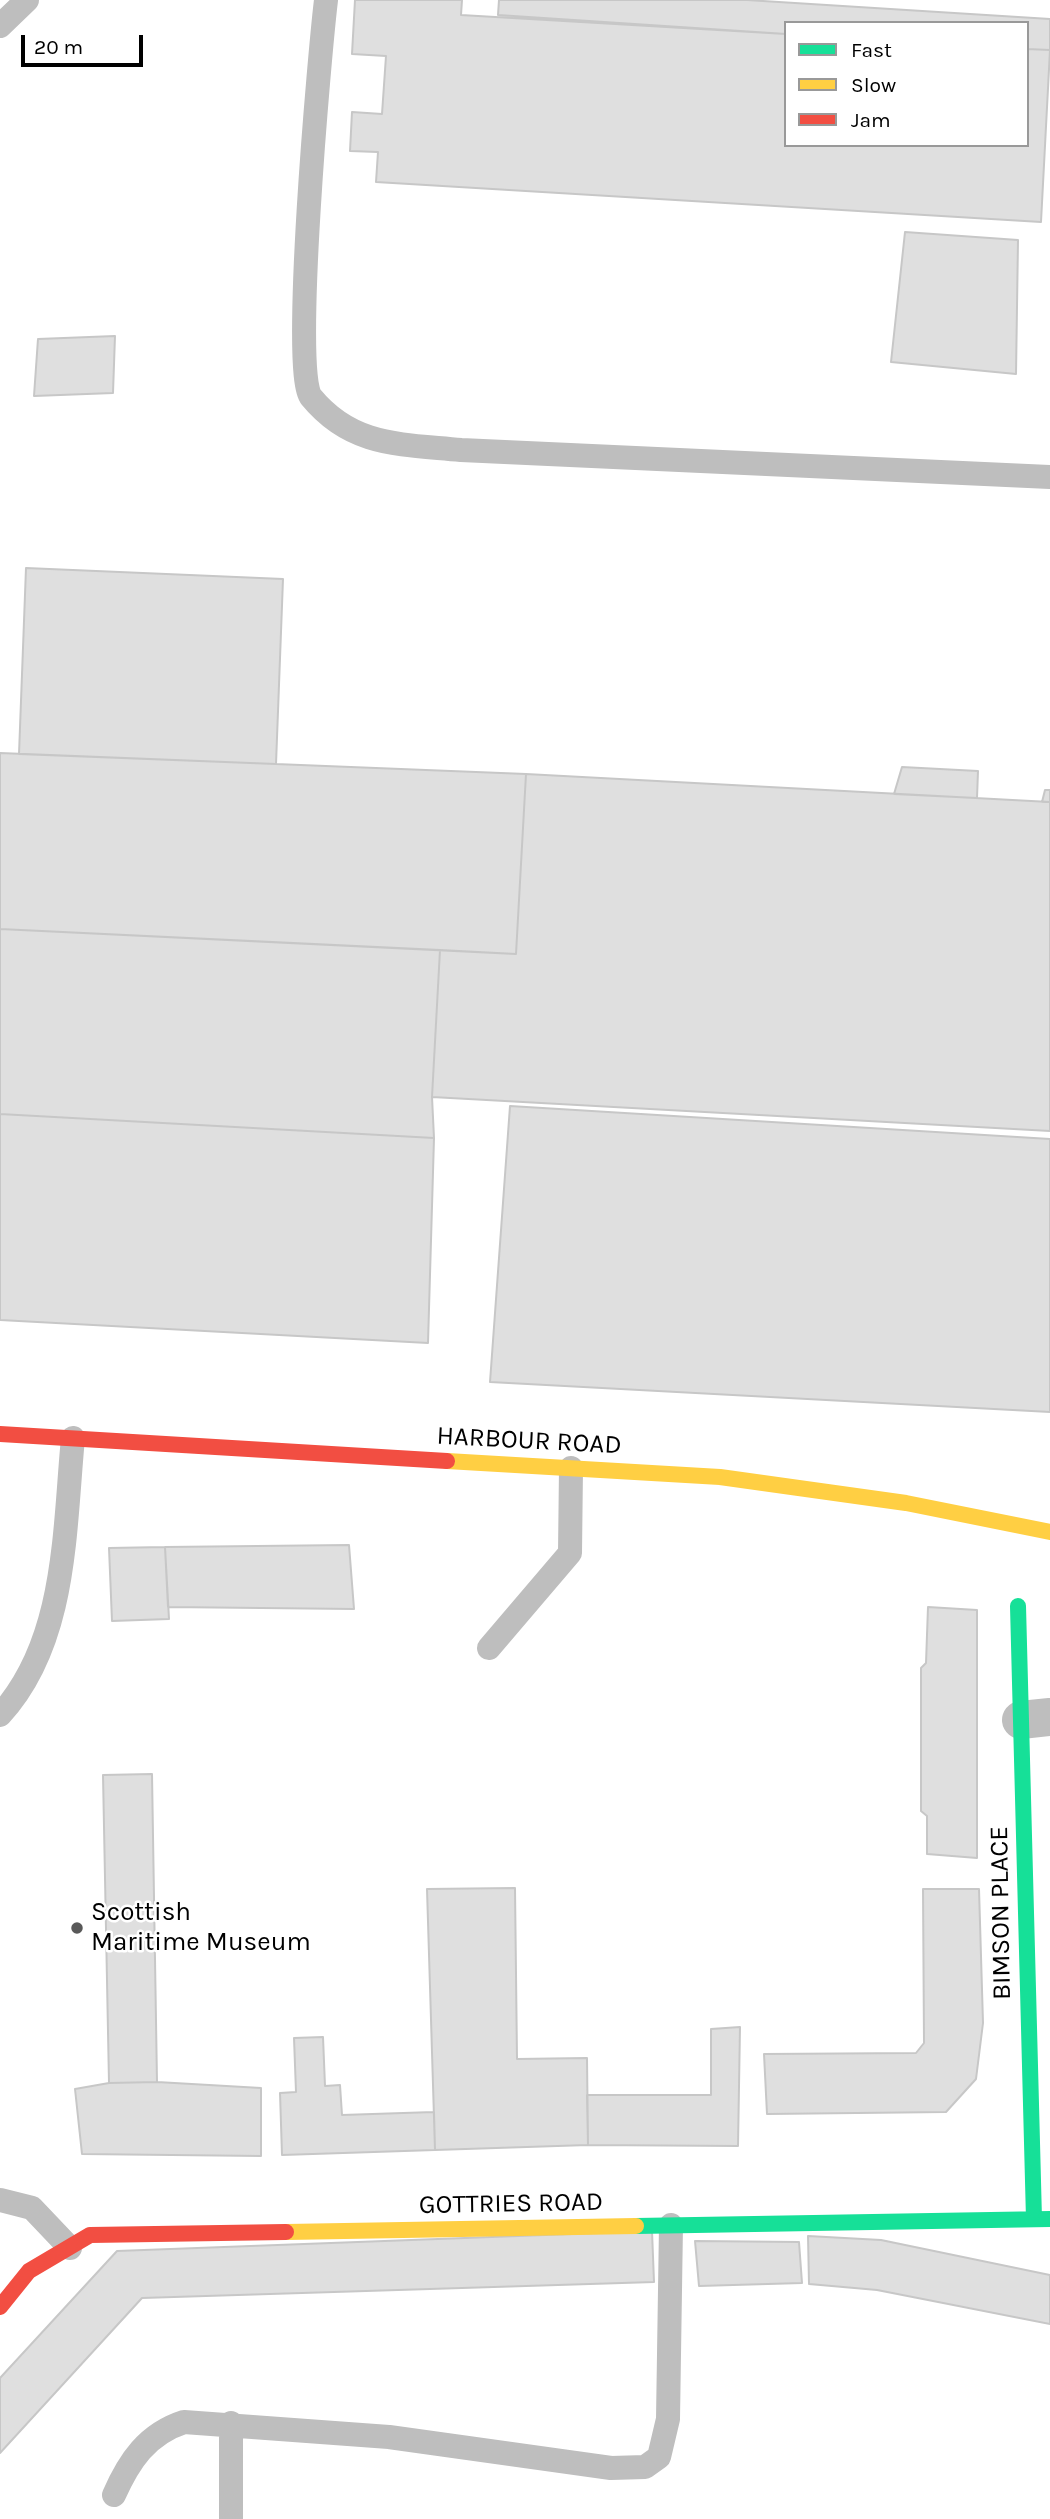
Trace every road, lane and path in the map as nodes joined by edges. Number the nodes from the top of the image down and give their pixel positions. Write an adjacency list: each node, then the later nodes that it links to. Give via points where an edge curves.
1 (27, 0): 3 (lane)
2 (326, 0): 4 (lane, via 302,343 309,394 339,425 376,441 461,450)
3 (0, 26)
4 (1050, 477)
5 (0, 1434): 6 (street, HARBOUR ROAD)
6 (73, 1438): 7 (street, HARBOUR ROAD); 11 (lane, via 60,1573 44,1645 27,1682)
7 (571, 1468): 8 (street, HARBOUR ROAD, via 733,1479 906,1503); 10 (lane, via 570,1553)
8 (1050, 1532)
9 (1018, 1606): 12 (street, BIMSON PLACE)
10 (489, 1648)
11 (0, 1715)
12 (1035, 1719): 14 (street, BIMSON PLACE)
13 (0, 2200): 16 (lane, via 32,2208)
14 (1042, 2219): 15 (street, GOTTRIES ROAD)
15 (671, 2225): 16 (street, GOTTRIES ROAD, via 90,2235); 18 (lane, via 668,2419 659,2457 645,2467 611,2468 389,2437)
16 (69, 2248): 17 (street, GOTTRIES ROAD, via 29,2272)
17 (0, 2307)
18 (231, 2424): 19 (lane, via 184,2422 166,2428 137,2452); 20 (lane)
19 (114, 2495)
20 (231, 2519)

